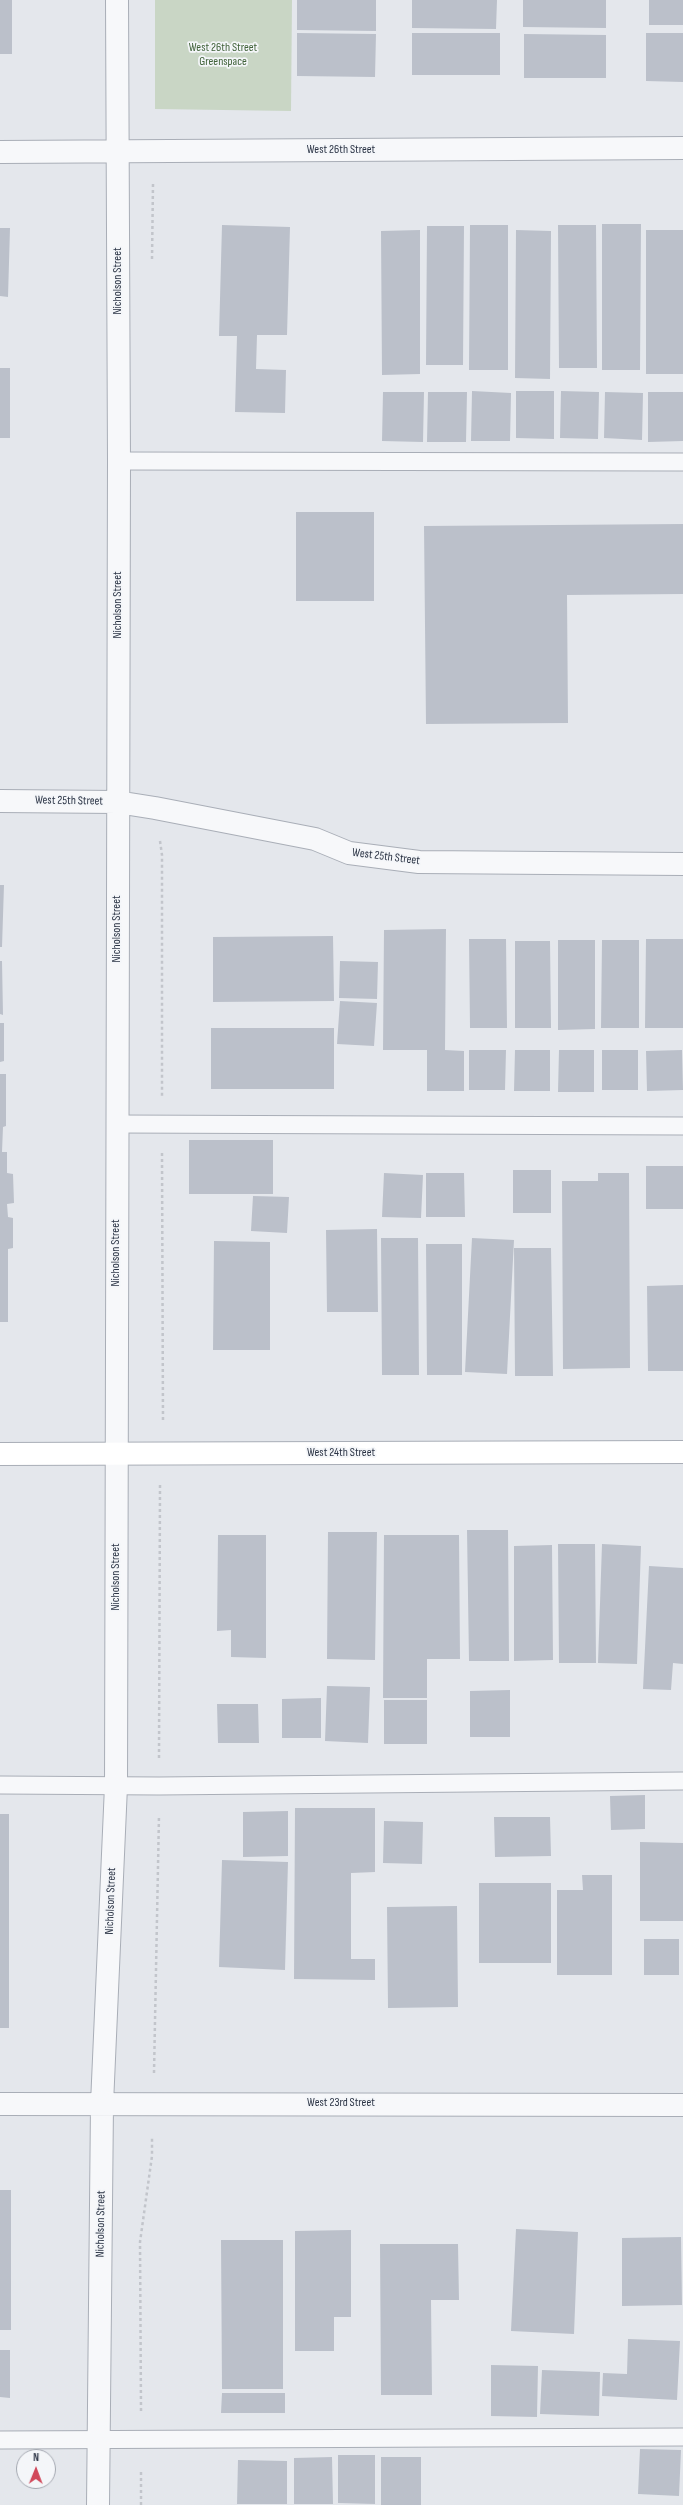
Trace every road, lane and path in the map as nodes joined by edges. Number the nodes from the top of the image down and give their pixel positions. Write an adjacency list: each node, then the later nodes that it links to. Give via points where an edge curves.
1 (117, 0): 3 (street, Nicholson Street)
2 (683, 148): 3 (street, West 26th Street)
3 (117, 151): 4 (street, West 26th Street); 5 (street, Nicholson Street)
4 (0, 152)
5 (119, 461): 6 (lane); 8 (street, Nicholson Street)
6 (683, 462)
7 (0, 801): 8 (street, West 25th Street)
8 (117, 802): 10 (street, West 25th Street, via 315,839 349,853 419,862); 12 (street, Nicholson Street)
9 (159, 834): 11 (path, via 162,855)
10 (683, 864)
11 (162, 1097)
12 (116, 1124): 13 (lane); 17 (street, Nicholson Street)
13 (683, 1126)
14 (162, 1152): 15 (path)
15 (163, 1426)
16 (683, 1452): 17 (street, West 24th Street)
17 (116, 1453): 18 (street, West 24th Street); 23 (street, Nicholson Street)
18 (0, 1454)
19 (160, 1482): 20 (path)
20 (159, 1763)
21 (683, 1781): 23 (lane)
22 (0, 1785): 23 (lane)
23 (116, 1786): 27 (street, Nicholson Street)
24 (158, 1810): 25 (path)
25 (154, 2075)
26 (0, 2104): 27 (street, West 23rd Street)
27 (102, 2104): 28 (street, West 23rd Street); 33 (street, Nicholson Street)
28 (683, 2104)
29 (152, 2134): 30 (path, via 152,2156 140,2242)
30 (141, 2416)
31 (683, 2437): 33 (lane)
32 (0, 2440): 33 (lane)
33 (98, 2441): 35 (street, Nicholson Street)
34 (141, 2465): 36 (path)
35 (98, 2505)
36 (141, 2505)

